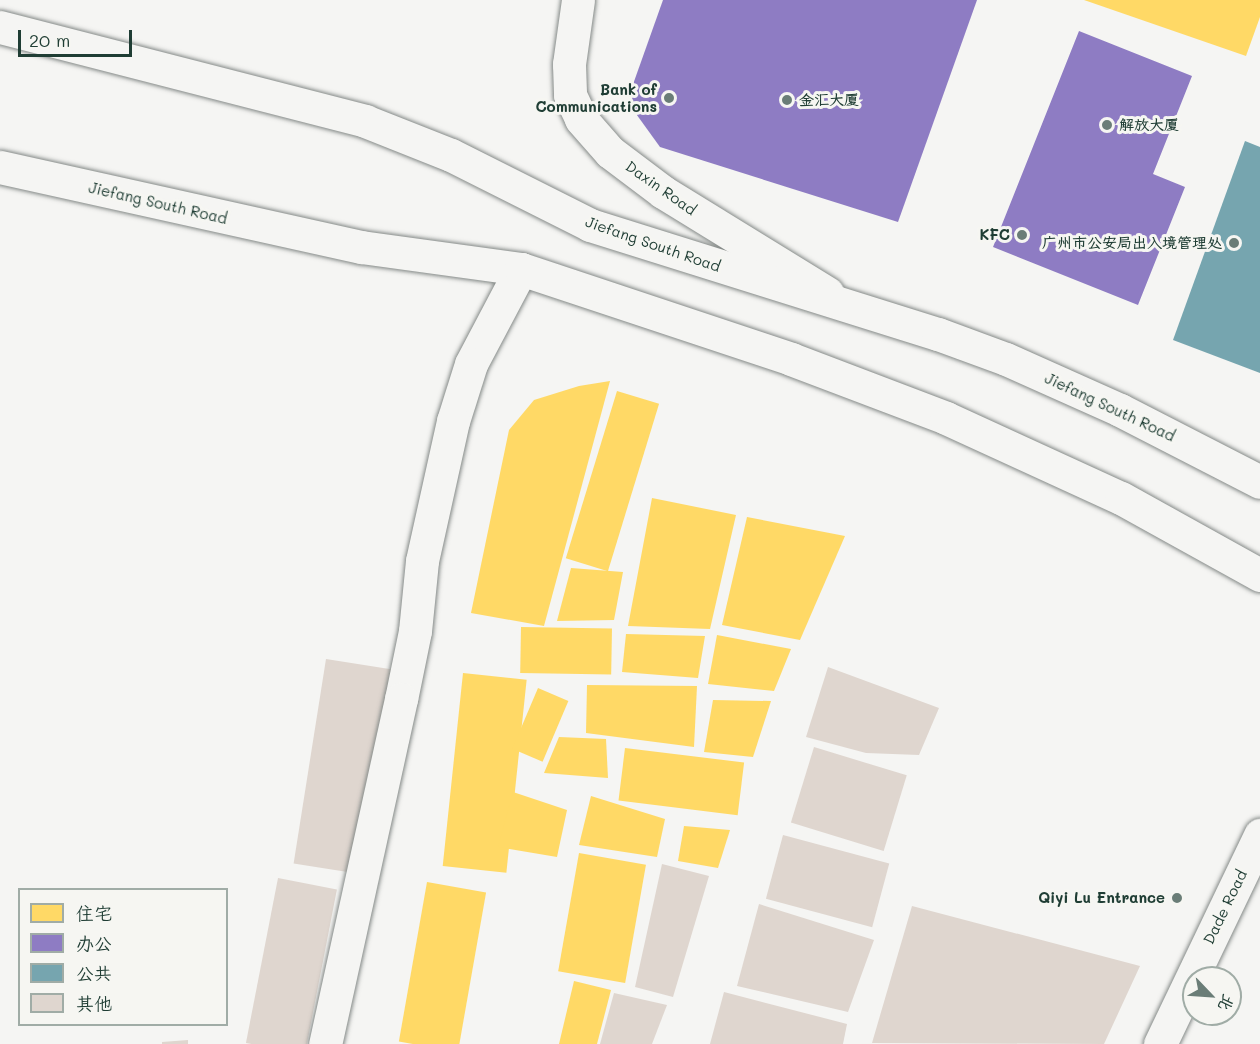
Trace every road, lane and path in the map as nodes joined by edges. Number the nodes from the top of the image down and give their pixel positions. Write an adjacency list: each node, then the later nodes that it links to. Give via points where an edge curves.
1 (578, 0): 5 (main road, Daxin Road, via 569,64 570,95 581,119 610,152 691,210)
2 (0, 27): 5 (main road, Jiefang South Road, via 364,121 451,155 590,225)
3 (0, 167): 4 (main road, Jiefang South Road, via 361,247)
4 (521, 269): 7 (main road, Jiefang South Road, via 791,359 946,418 1121,498); 9 (main road, via 471,364 453,420 422,561 415,631)
5 (855, 309): 6 (main road, Jiefang South Road, via 1016,363 1120,410)
6 (1260, 482)
7 (1260, 574)
8 (1260, 835): 10 (main road, Dade Road)
9 (325, 1044)
10 (1160, 1044)

